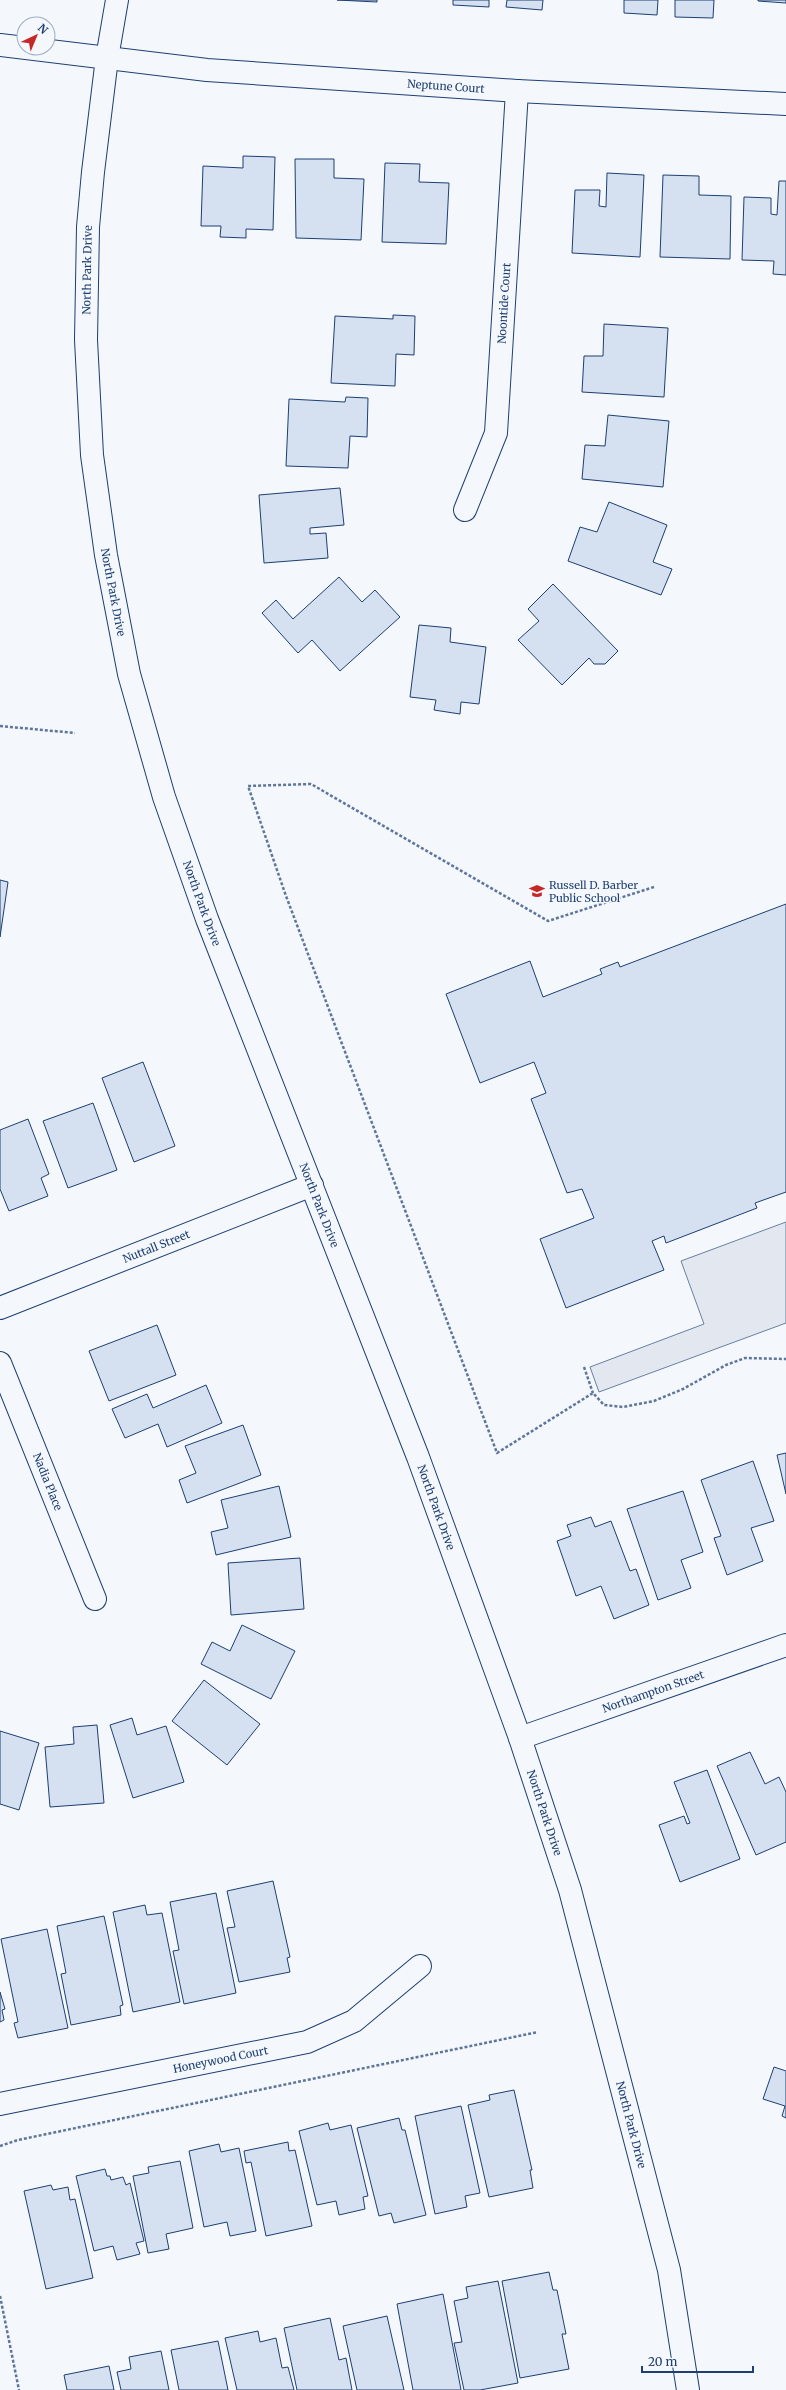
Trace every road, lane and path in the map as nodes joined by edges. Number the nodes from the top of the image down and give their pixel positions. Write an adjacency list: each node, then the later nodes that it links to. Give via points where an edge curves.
1 (117, 0): 3 (street, North Park Drive)
2 (0, 45): 3 (street, Neptune Court)
3 (107, 58): 4 (street, Neptune Court, via 207,70); 10 (street, North Park Drive, via 88,227 86,340 92,455 106,555 130,674 164,797 207,919)
4 (517, 91): 5 (street, Neptune Court); 6 (street, Noontide Court, via 496,433)
5 (786, 104)
6 (465, 510)
7 (0, 726): 8 (path)
8 (75, 733)
9 (654, 887): 15 (path, via 548,921 311,784 248,786 286,896 497,1453)
10 (312, 1185): 11 (street, Nuttall Street); 18 (street, North Park Drive, via 418,1457)
11 (0, 1308)
12 (786, 1358): 15 (path, via 746,1358 726,1365 683,1389 654,1401 623,1407 604,1405)
13 (0, 1363): 16 (street, Nadia Place)
14 (584, 1368): 15 (path)
15 (593, 1393)
16 (95, 1599)
17 (786, 1645): 18 (street, Northampton Street)
18 (520, 1738): 25 (street, North Park Drive, via 570,1890 670,2270)
19 (420, 1966): 21 (street, Honeywood Court, via 354,2021 307,2042)
20 (538, 2032): 22 (path, via 18,2140)
21 (0, 2104)
22 (0, 2146)
23 (0, 2296): 24 (path)
24 (19, 2390)
25 (688, 2390)

